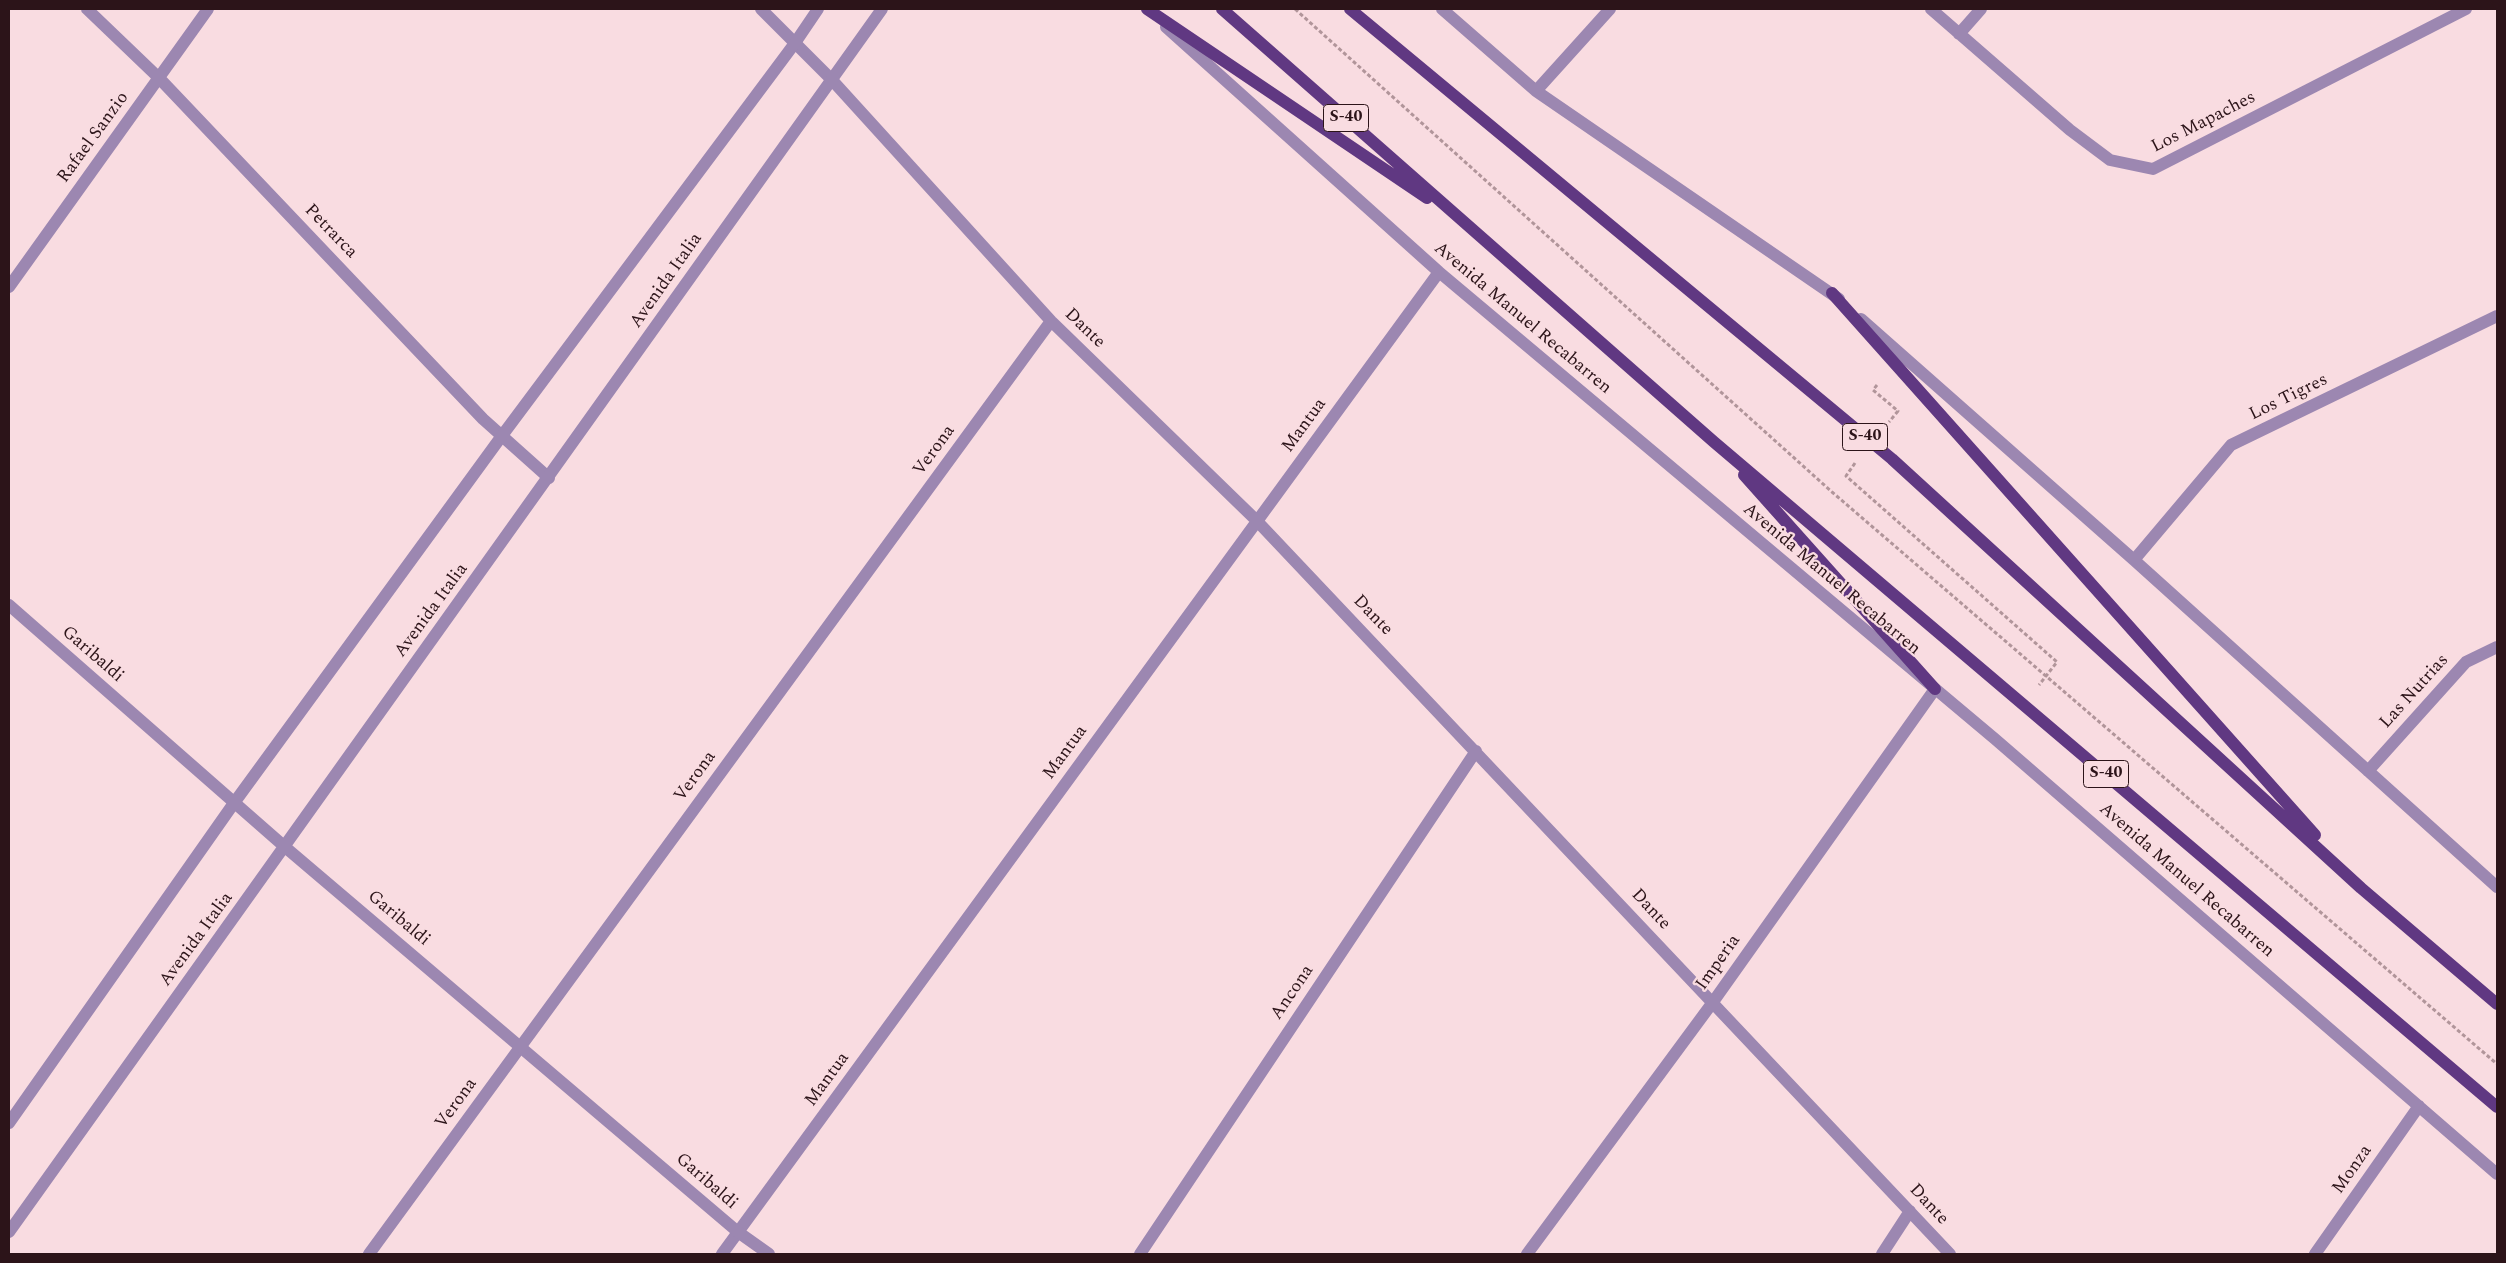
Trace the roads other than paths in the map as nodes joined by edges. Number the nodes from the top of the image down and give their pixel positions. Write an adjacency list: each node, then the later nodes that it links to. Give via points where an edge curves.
1 (87, 9): 16 (street, Petrarca)
2 (208, 9): 16 (street, Rafael Sanzio)
3 (761, 9): 15 (street, Dante)
4 (818, 9): 15 (street)
5 (882, 9): 17 (street, Avenida Italia)
6 (1147, 9): 19 (main road); 20 (street, Avenida Manuel Recabarren)
7 (1222, 9): 19 (main road, Avenida Manuel Recabarren / S-40)
8 (1350, 9): 38 (main road, S-40, via 1892,459)
9 (1442, 9): 18 (street)
10 (1610, 9): 18 (street)
11 (1931, 9): 14 (street, Los Mapaches)
12 (1981, 9): 14 (street)
13 (2466, 9): 14 (street, Los Mapaches, via 2153,169 2110,160 2070,130)
14 (1959, 34)
15 (795, 43): 17 (street, Dante); 25 (street)
16 (159, 78): 21 (street, Rafael Sanzio); 25 (street, Petrarca)
17 (832, 80): 24 (street, Dante); 27 (street, Avenida Italia)
18 (1536, 91): 22 (street)
19 (1470, 227): 26 (main road, Avenida Manuel Recabarren / S-40)
20 (1439, 272): 28 (street, Mantua); 32 (street, Avenida Manuel Recabarren)
21 (9, 287)
22 (1832, 293): 29 (street); 38 (main road)
23 (2497, 316): 29 (street, Los Tigres, via 2231,445)
24 (1051, 322): 28 (street, Dante); 41 (street, Verona)
25 (501, 437): 27 (street, Petrarca); 35 (street)
26 (1714, 442): 32 (main road); 43 (main road, Avenida Manuel Recabarren / S-40)
27 (549, 478): 36 (street, Avenida Italia)
28 (1257, 521): 33 (street, Dante); 48 (street, Mantua)
29 (2134, 560): 34 (street)
30 (9, 605): 35 (street, Garibaldi)
31 (2497, 646): 34 (street, Las Nutrias, via 2466,662)
32 (1934, 689): 39 (street, Imperia); 42 (street, Avenida Manuel Recabarren)
33 (1476, 751): 39 (street, Dante); 52 (street, Ancona)
34 (2368, 771): 37 (street)
35 (234, 803): 36 (street, Garibaldi); 44 (street)
36 (285, 847): 41 (street, Garibaldi); 47 (street, Avenida Italia)
37 (2497, 887)
38 (2361, 888): 40 (main road, S-40)
39 (1713, 1002): 46 (street, Dante); 53 (street, Imperia)
40 (2497, 1004)
41 (521, 1046): 48 (street, Garibaldi); 49 (street, Verona)
42 (2419, 1106): 45 (street, Avenida Manuel Recabarren); 56 (street, Monza)
43 (2497, 1107)
44 (9, 1124)
45 (2497, 1174)
46 (1910, 1211): 54 (street); 55 (street, Dante)
47 (9, 1232)
48 (738, 1232): 50 (street, Mantua); 51 (street, Garibaldi)
49 (369, 1254)
50 (722, 1254)
51 (769, 1254)
52 (1140, 1254)
53 (1527, 1254)
54 (1882, 1254)
55 (1950, 1254)
56 (2315, 1254)

